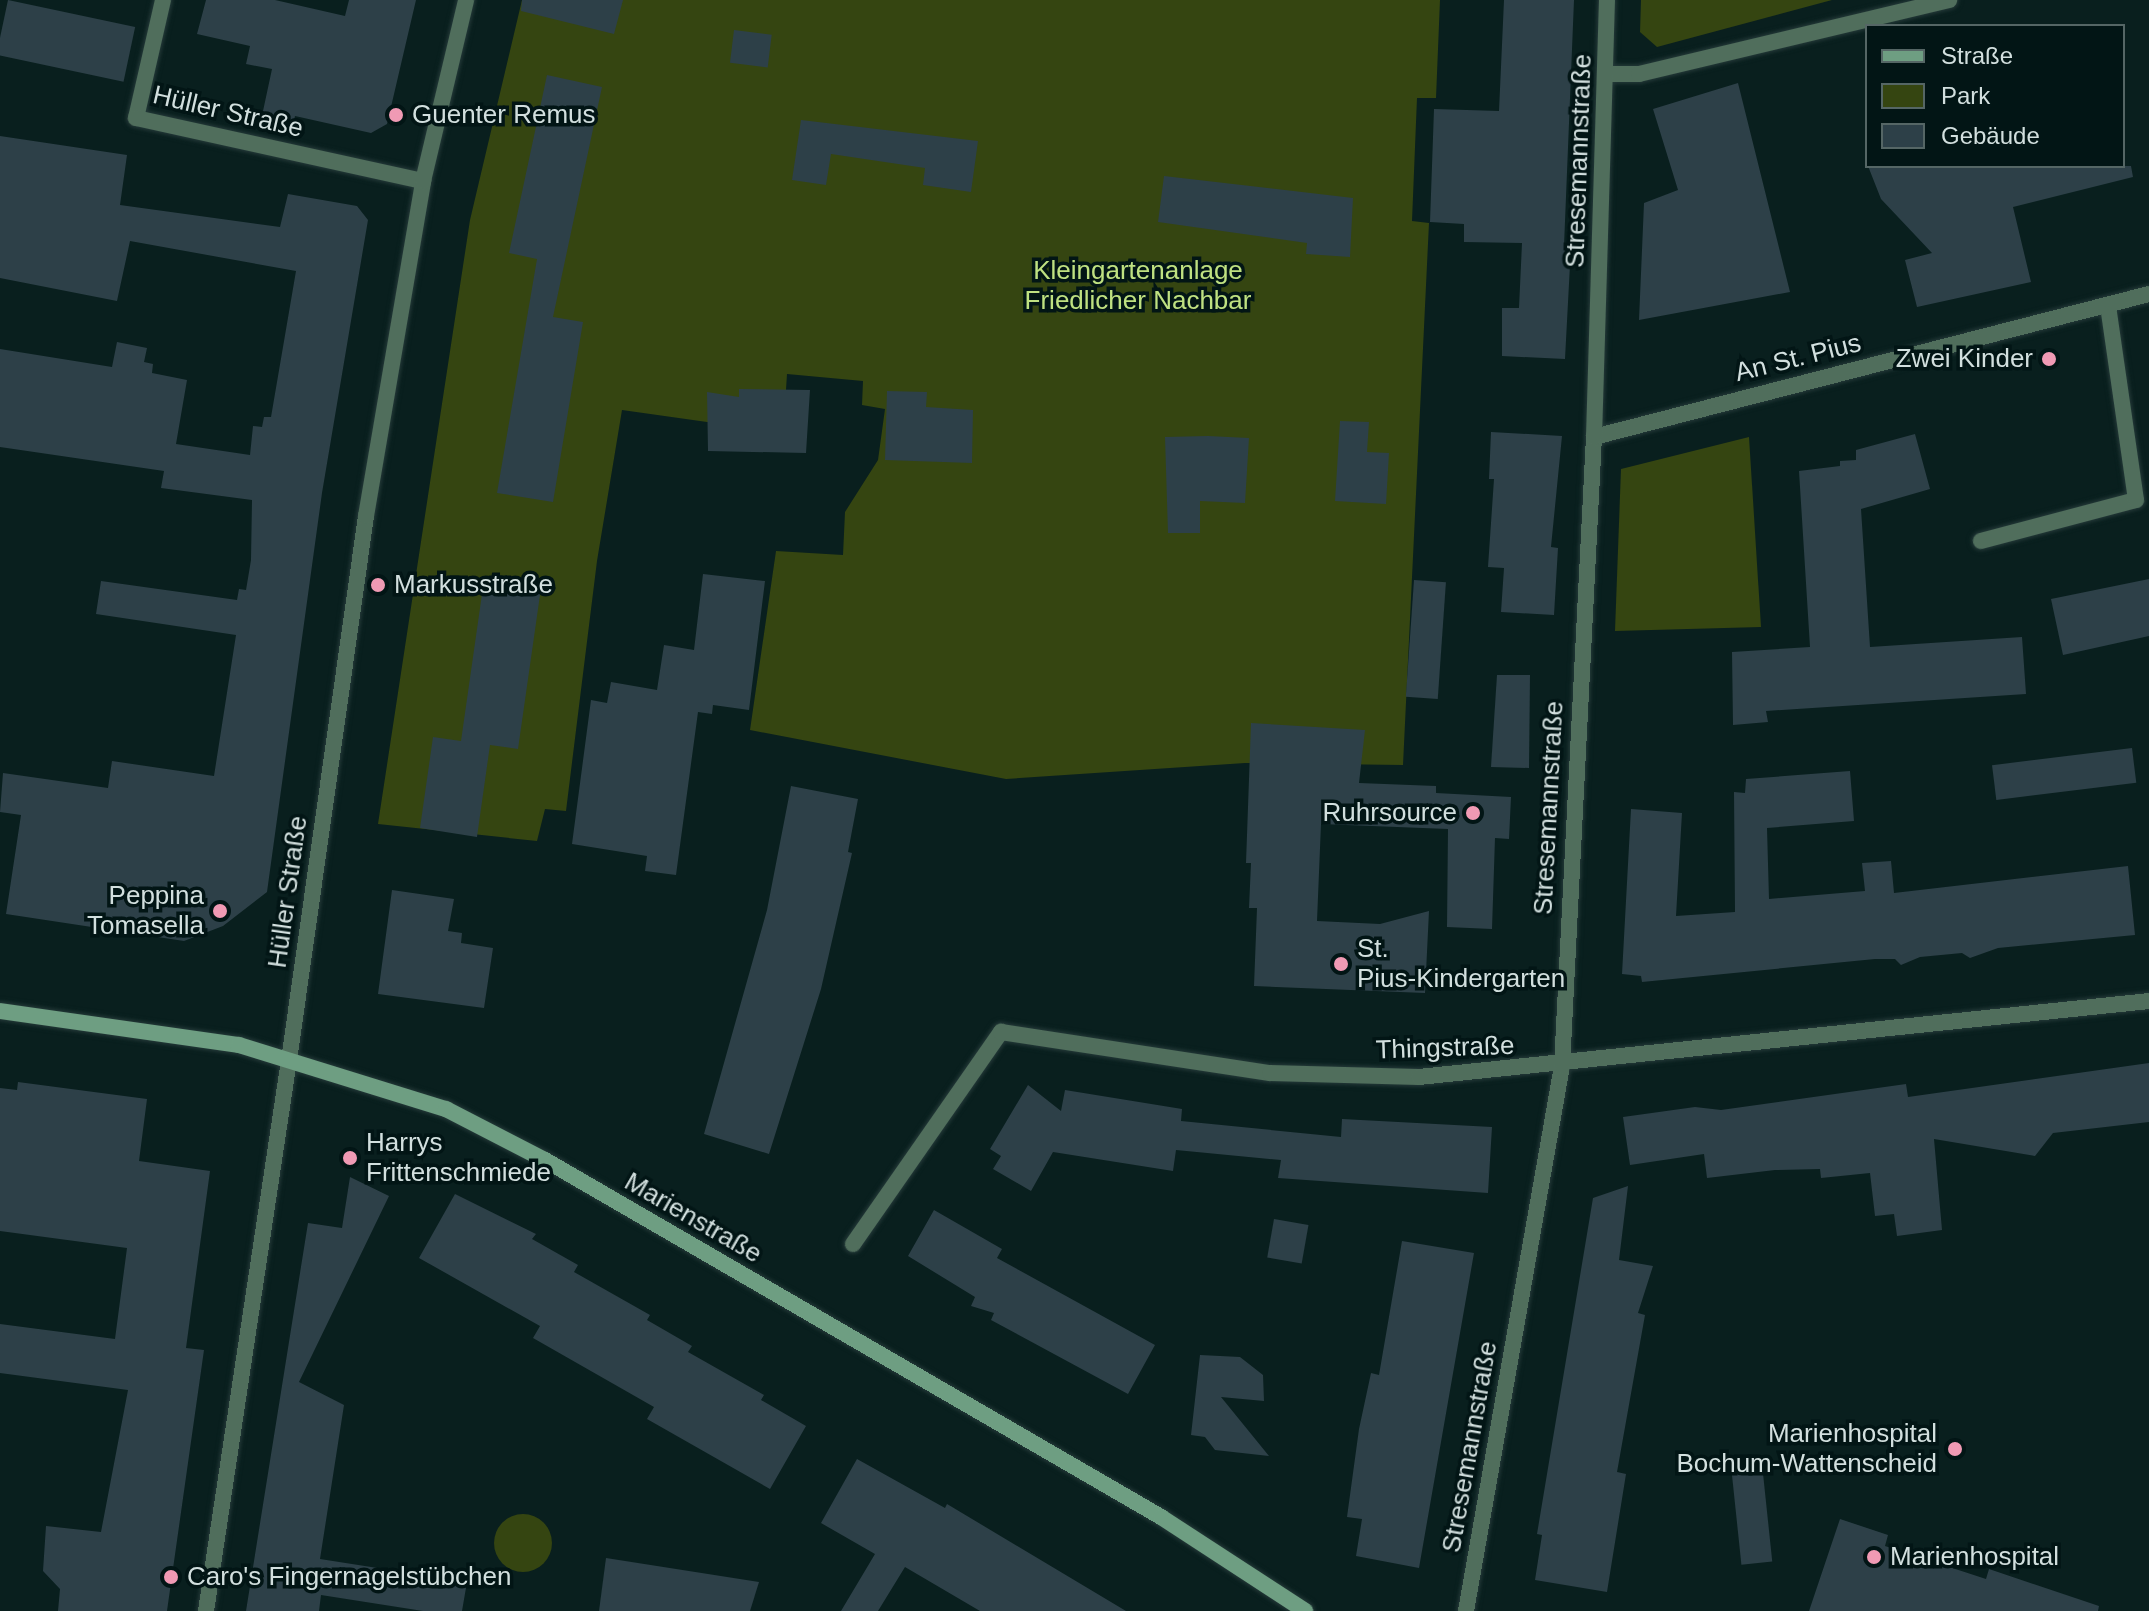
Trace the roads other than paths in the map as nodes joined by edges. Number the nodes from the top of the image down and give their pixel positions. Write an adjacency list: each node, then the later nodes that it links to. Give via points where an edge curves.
1 (163, 0): 6 (street, Hüller Straße, via 136,118)
2 (466, 0): 6 (street, Hüller Straße)
3 (1607, 0): 5 (street, Stresemannstraße)
4 (1949, 0): 5 (street, via 1639,74)
5 (1607, 74): 9 (street, Stresemannstraße)
6 (423, 181): 13 (street, Hüller Straße, via 362,543)
7 (2149, 294): 8 (street, An St. Pius)
8 (2108, 305): 9 (street, An St. Pius); 10 (street, via 2136,500)
9 (1594, 437): 14 (street, Stresemannstraße)
10 (1981, 541)
11 (2149, 1001): 14 (street, Thingstraße)
12 (0, 1011): 13 (main road, Marienstraße, via 239,1045)
13 (289, 1060): 16 (street, Hüller Straße); 17 (main road, Marienstraße, via 446,1109 545,1160 1161,1517)
14 (1562, 1066): 15 (street, Thingstraße, via 1419,1077 1270,1073 1001,1032); 18 (street, Stresemannstraße)
15 (853, 1244)
16 (206, 1611)
17 (1305, 1611)
18 (1466, 1611)

